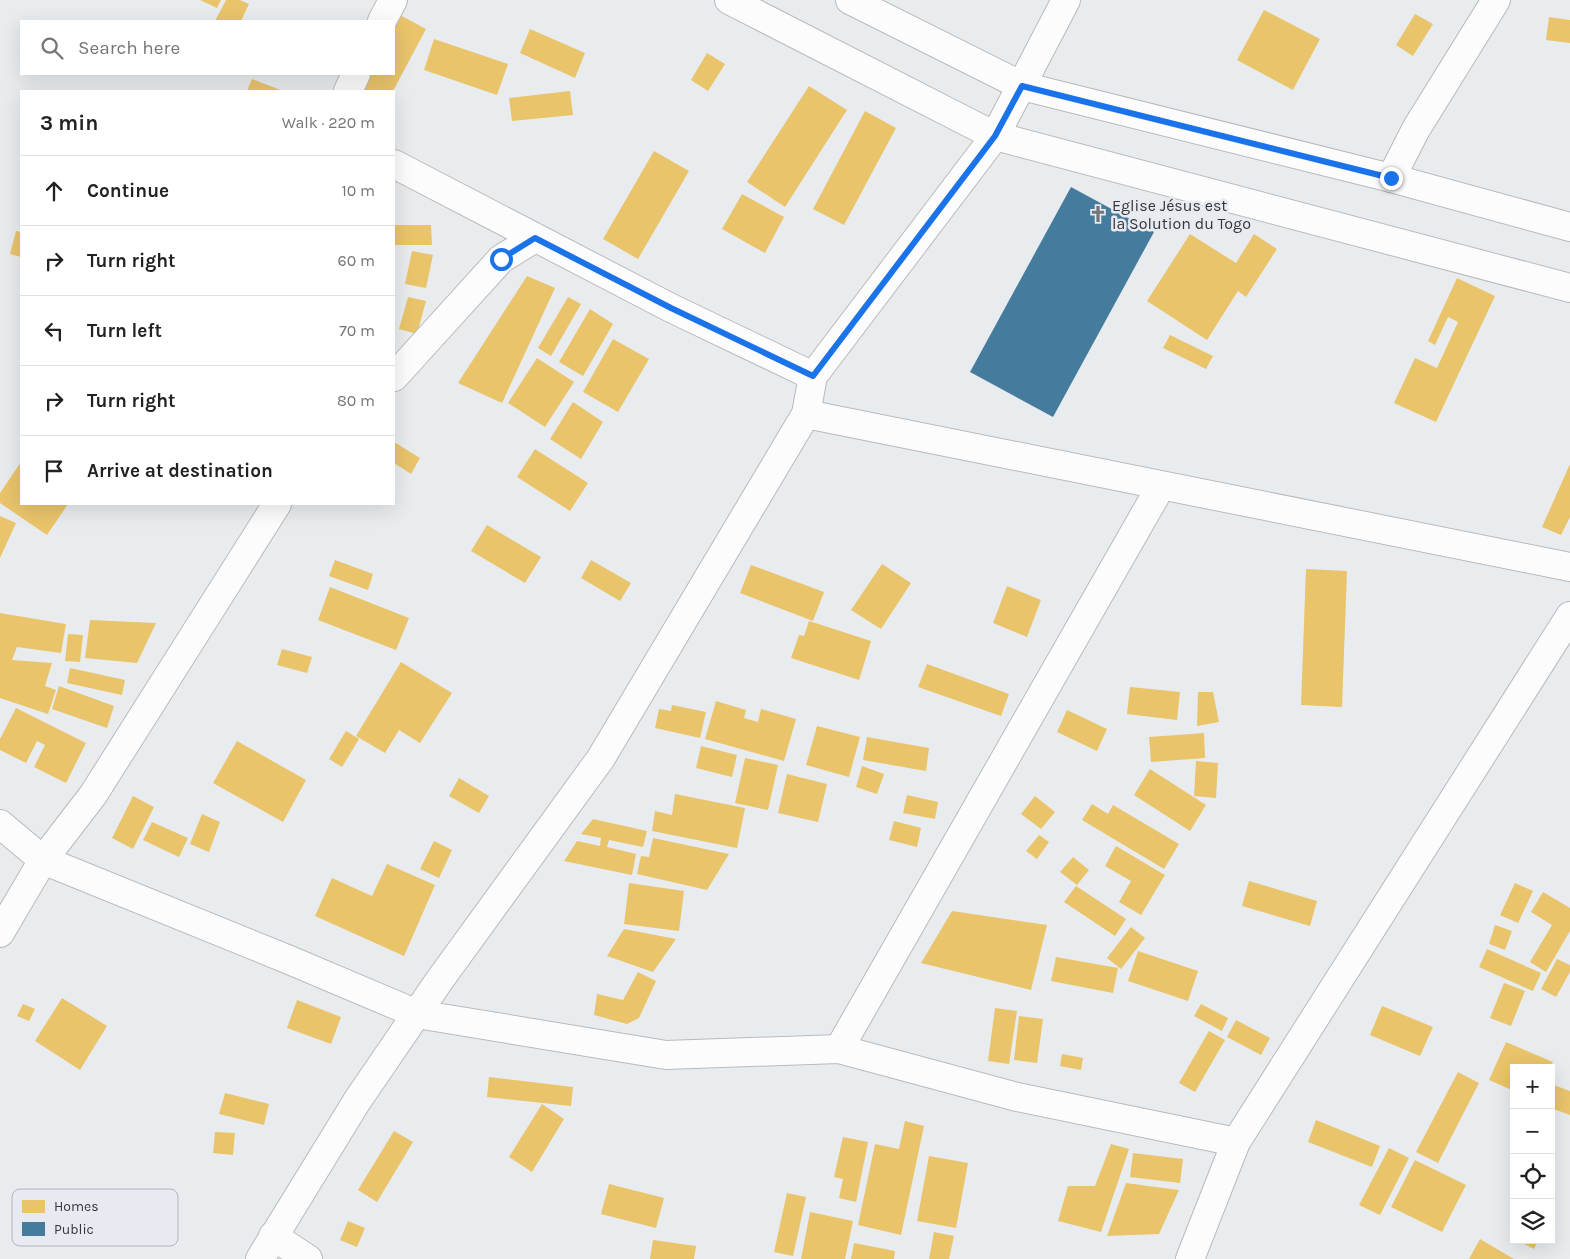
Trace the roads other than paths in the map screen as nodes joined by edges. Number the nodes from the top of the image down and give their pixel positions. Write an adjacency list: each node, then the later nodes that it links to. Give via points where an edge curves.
1 (393, 0): 6 (street)
2 (729, 0): 10 (street)
3 (850, 0): 8 (street)
4 (1066, 0): 8 (street)
5 (1496, 0): 12 (street, via 1416,129)
6 (383, 20)
7 (356, 75): 9 (street)
8 (1022, 86): 10 (street); 12 (street)
9 (348, 90)
10 (995, 136): 15 (street); 17 (street)
11 (395, 165): 14 (street)
12 (1391, 178): 13 (street)
13 (1570, 227)
14 (535, 238): 16 (street, via 501,259); 17 (street)
15 (1570, 288)
16 (395, 376)
17 (813, 376): 18 (street)
18 (806, 414): 19 (street); 26 (street, via 601,758)
19 (1161, 486): 21 (street); 27 (street)
20 (276, 505): 24 (street, via 93,795)
21 (1570, 567)
22 (1570, 616): 28 (street)
23 (0, 824): 24 (street)
24 (43, 860): 25 (street); 26 (street)
25 (0, 933)
26 (417, 1014): 27 (street, via 666,1056); 29 (street, via 357,1101)
27 (839, 1049): 28 (street, via 1017,1097)
28 (1236, 1142): 31 (street)
29 (266, 1247): 30 (street)
30 (308, 1259)
31 (1190, 1259)

